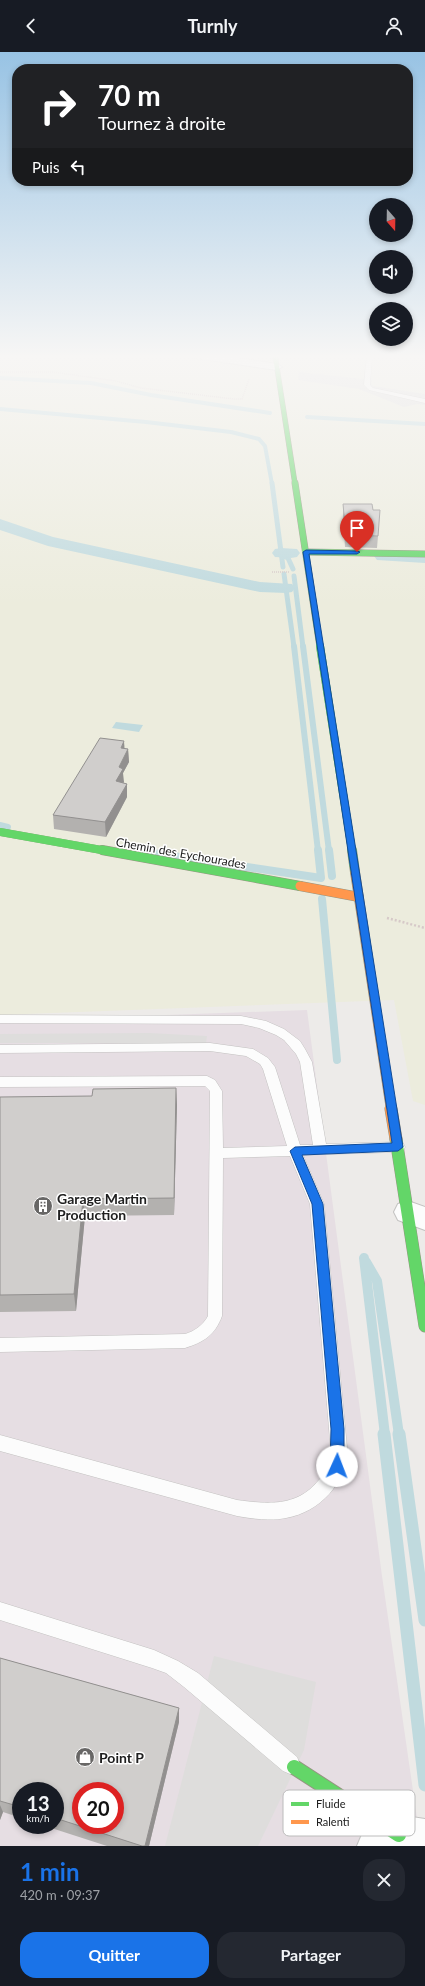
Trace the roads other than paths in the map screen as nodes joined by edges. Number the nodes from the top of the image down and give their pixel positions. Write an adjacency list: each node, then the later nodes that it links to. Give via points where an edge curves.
1 (289, 439): 2 (main road)
2 (306, 552): 3 (main road); 5 (main road)
3 (425, 554)
4 (0, 832): 5 (main road, Chemin des Eychourades)
5 (359, 897): 9 (main road)
6 (0, 1019): 10 (lane, via 241,1020 272,1027 294,1041 302,1051)
7 (0, 1049): 11 (lane, via 210,1047 249,1052 264,1061 273,1074)
8 (0, 1082): 12 (lane, via 207,1081 216,1091)
9 (398, 1147): 10 (lane); 13 (main road)
10 (320, 1150): 11 (lane)
11 (295, 1151): 12 (lane); 16 (lane, via 317,1204 337,1429 337,1466 322,1490 311,1500 288,1510 257,1511 237,1508)
12 (216, 1153): 15 (lane, via 215,1316 213,1324 205,1332 185,1341)
13 (417, 1216): 14 (main road)
14 (425, 1326)
15 (0, 1345)
16 (0, 1443)
17 (0, 1611): 18 (lane, via 154,1659 172,1667)
18 (294, 1767): 19 (main road)
19 (327, 1790)

